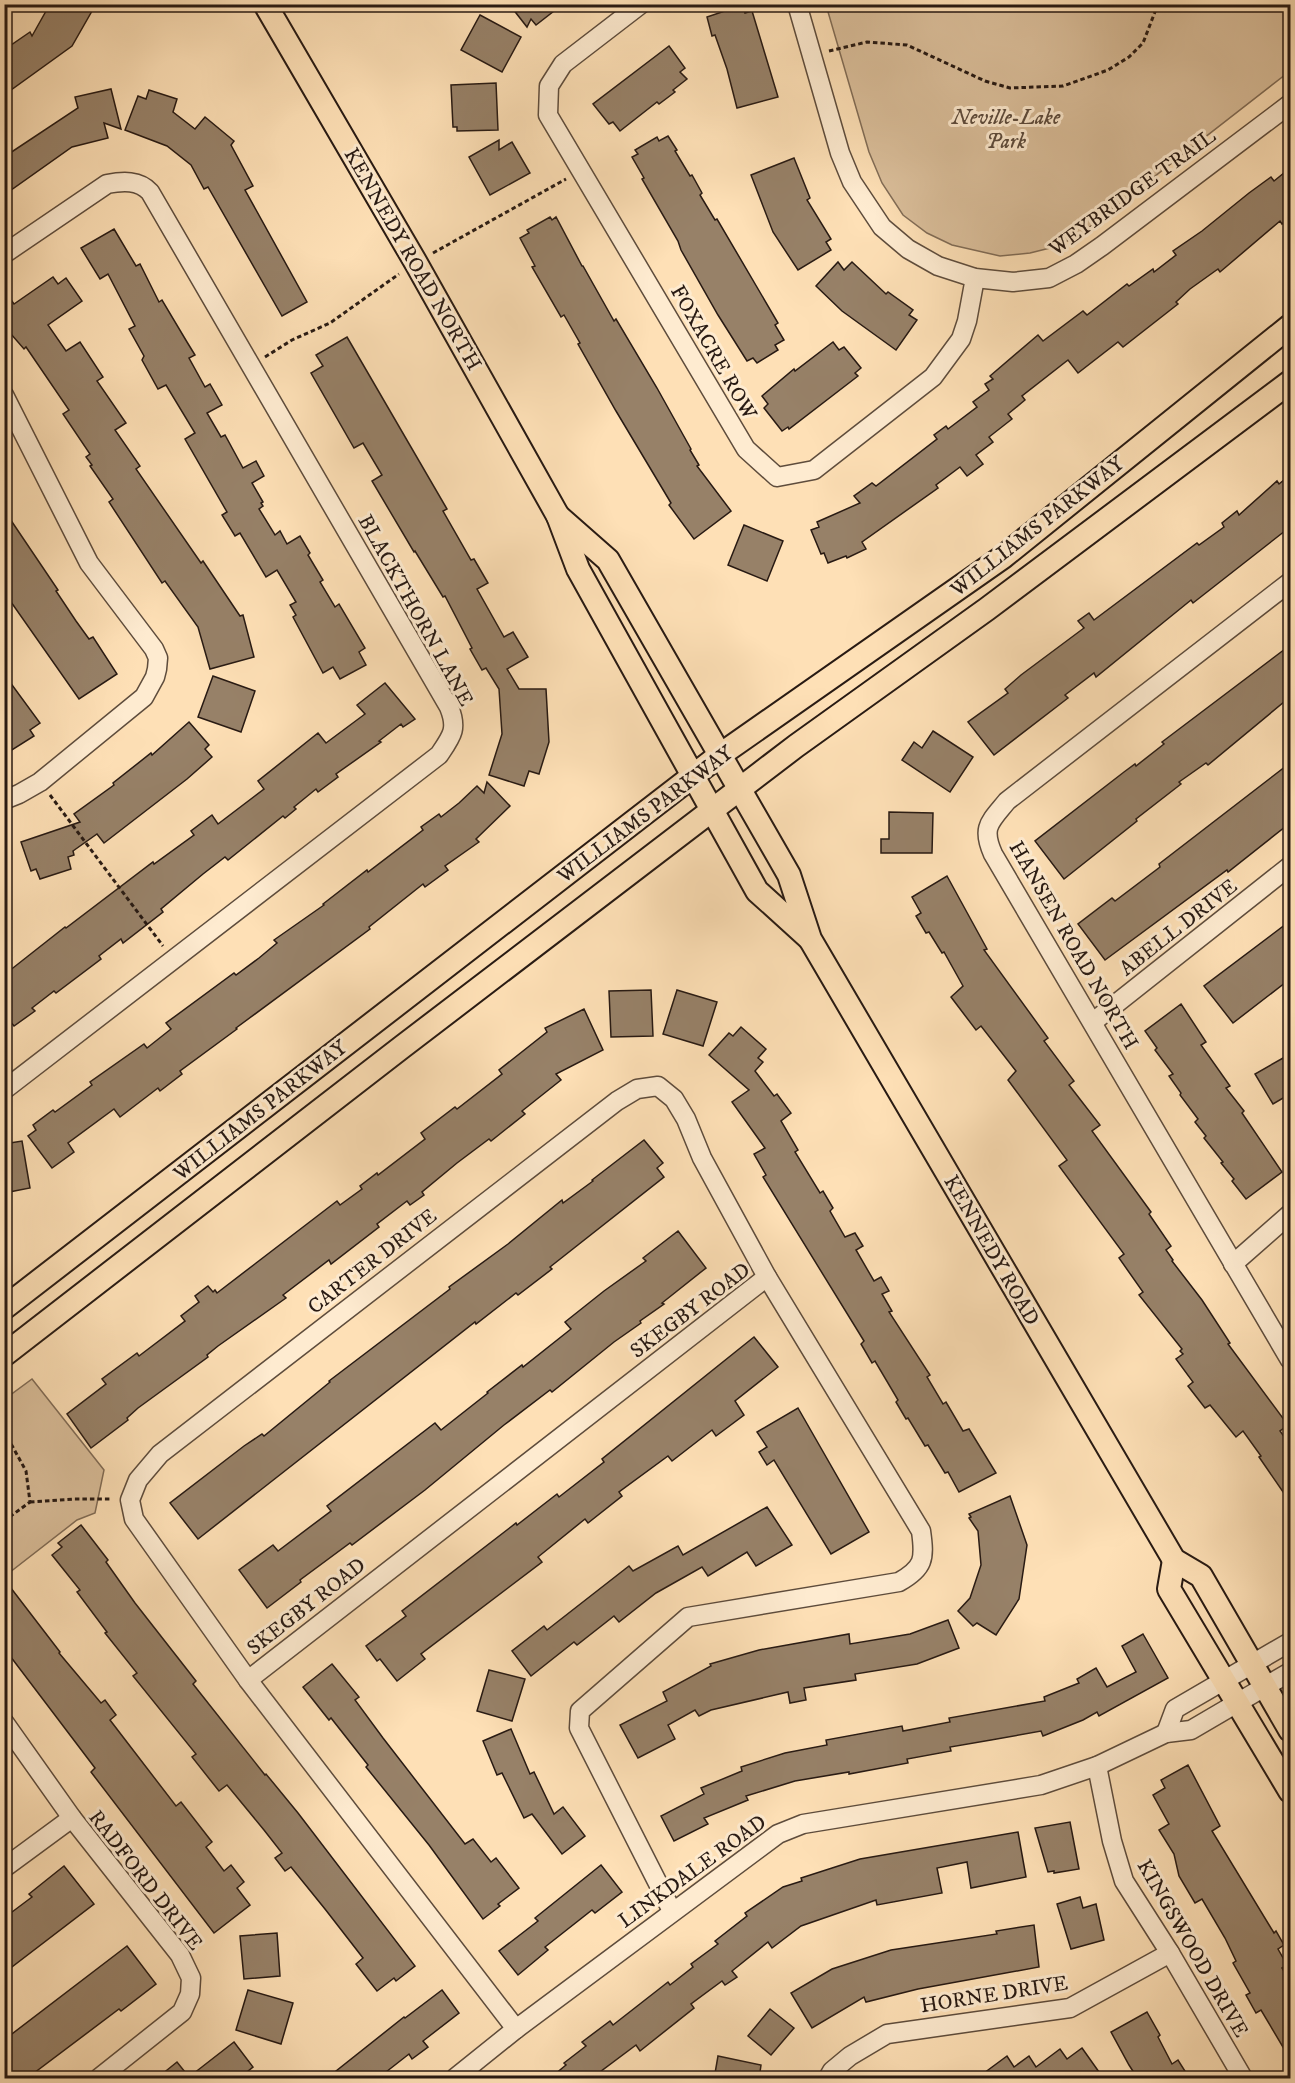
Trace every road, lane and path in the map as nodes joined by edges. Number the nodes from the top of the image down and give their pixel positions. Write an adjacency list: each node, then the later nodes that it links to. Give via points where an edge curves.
1 (265, 4): 9 (main road, KENNEDY ROAD NORTH)
2 (641, 4): 7 (street, FOXACRE ROW, via 563,64 549,86 549,115)
3 (797, 4): 5 (street, WEYBRIDGE TRAIL)
4 (1158, 4): 5 (path, via 1143,43 1129,57 1108,70 1063,86 1010,87 985,81 907,45 867,42)
5 (812, 54): 10 (street, WEYBRIDGE TRAIL, via 840,153 852,182 882,226 908,249 938,266)
6 (1290, 104): 10 (street, WEYBRIDGE TRAIL, via 1076,264 1049,278 1012,282)
7 (581, 171): 9 (path); 10 (street, FOXACRE ROW, via 746,449 777,477 814,470 933,377 961,339)
8 (4, 254): 12 (street, BLACKTHORN LANE, via 107,184 119,181 144,185)
9 (416, 263): 12 (path, via 330,323 292,340); 15 (main road, KENNEDY ROAD NORTH)
10 (975, 278)
11 (1290, 326): 17 (main road, WILLIAMS PARKWAY, via 1003,557)
12 (251, 366): 25 (street, BLACKTHORN LANE, via 449,706 454,731 439,755)
13 (1290, 382): 20 (main road, WILLIAMS PARKWAY)
14 (4, 394): 19 (street, via 89,563 158,658 155,677 144,697)
15 (558, 516): 17 (main road, KENNEDY ROAD NORTH, via 608,560); 18 (main road, KENNEDY ROAD NORTH, via 578,569)
16 (1290, 582): 26 (street, HANSEN ROAD NORTH, via 1007,801 989,824 985,838 993,854)
17 (720, 755): 18 (main road, WILLIAMS PARKWAY); 20 (main road, KENNEDY ROAD NORTH)
18 (693, 777): 22 (main road, KENNEDY ROAD NORTH); 31 (main road, WILLIAMS PARKWAY)
19 (40, 782): 21 (street, via 9,798); 25 (path)
20 (740, 790): 22 (main road, WILLIAMS PARKWAY); 24 (main road, KENNEDY ROAD NORTH, via 789,875)
21 (4, 796)
22 (712, 811): 24 (main road, KENNEDY ROAD NORTH, via 757,891); 32 (main road, WILLIAMS PARKWAY)
23 (1290, 866): 26 (street, ABELL DRIVE)
24 (810, 939): 38 (main road, KENNEDY ROAD)
25 (173, 960): 27 (street, BLACKTHORN LANE)
26 (1093, 1022): 29 (street, HANSEN ROAD NORTH)
27 (4, 1090)
28 (1290, 1214): 29 (street)
29 (1233, 1264): 33 (street, HANSEN ROAD NORTH)
30 (766, 1277): 35 (street, CARTER DRIVE, via 674,1099 658,1086 637,1089 160,1454 138,1480); 42 (street, SKEGBY ROAD); 53 (street, SKEGBY ROAD, via 921,1531 924,1552 916,1572 899,1582 688,1617 580,1711 579,1728)
31 (4, 1308)
32 (4, 1355)
33 (1290, 1360)
34 (4, 1431): 36 (path, via 26,1471)
35 (130, 1500): 36 (path); 42 (street, via 134,1519)
36 (30, 1502): 37 (path)
37 (4, 1521)
38 (1174, 1560): 40 (main road, KENNEDY ROAD, via 1201,1576); 43 (main road, via 1169,1589)
39 (1290, 1642): 40 (street)
40 (1252, 1664): 43 (street); 44 (main road, KENNEDY ROAD)
41 (1290, 1672): 44 (street, LINKDALE ROAD)
42 (248, 1680): 55 (street, SKEGBY ROAD)
43 (1224, 1680): 45 (main road); 48 (street, via 1175,1709)
44 (1266, 1687): 45 (street, LINKDALE ROAD); 47 (main road, KENNEDY ROAD)
45 (1238, 1703): 48 (street, LINKDALE ROAD, via 1191,1730); 50 (main road)
46 (4, 1722): 51 (street)
47 (1290, 1730)
48 (1166, 1733): 49 (street, LINKDALE ROAD)
49 (1097, 1766): 53 (street, LINKDALE ROAD, via 1041,1785 803,1824 778,1834); 54 (street, KINGSWOOD DRIVE, via 1124,1881)
50 (1290, 1791)
51 (72, 1818): 52 (street, RADFORD DRIVE); 56 (street, RADFORD DRIVE, via 180,1955 191,1977 190,1994 182,2012)
52 (4, 1868)
53 (672, 1911): 55 (street, LINKDALE ROAD)
54 (1170, 1953): 58 (street, HORNE DRIVE, via 1070,2008 887,2034 850,2056 832,2070); 59 (street, KINGSWOOD DRIVE)
55 (516, 2030): 57 (street, LINKDALE ROAD)
56 (99, 2079)
57 (455, 2079)
58 (828, 2079)
59 (1242, 2079)

